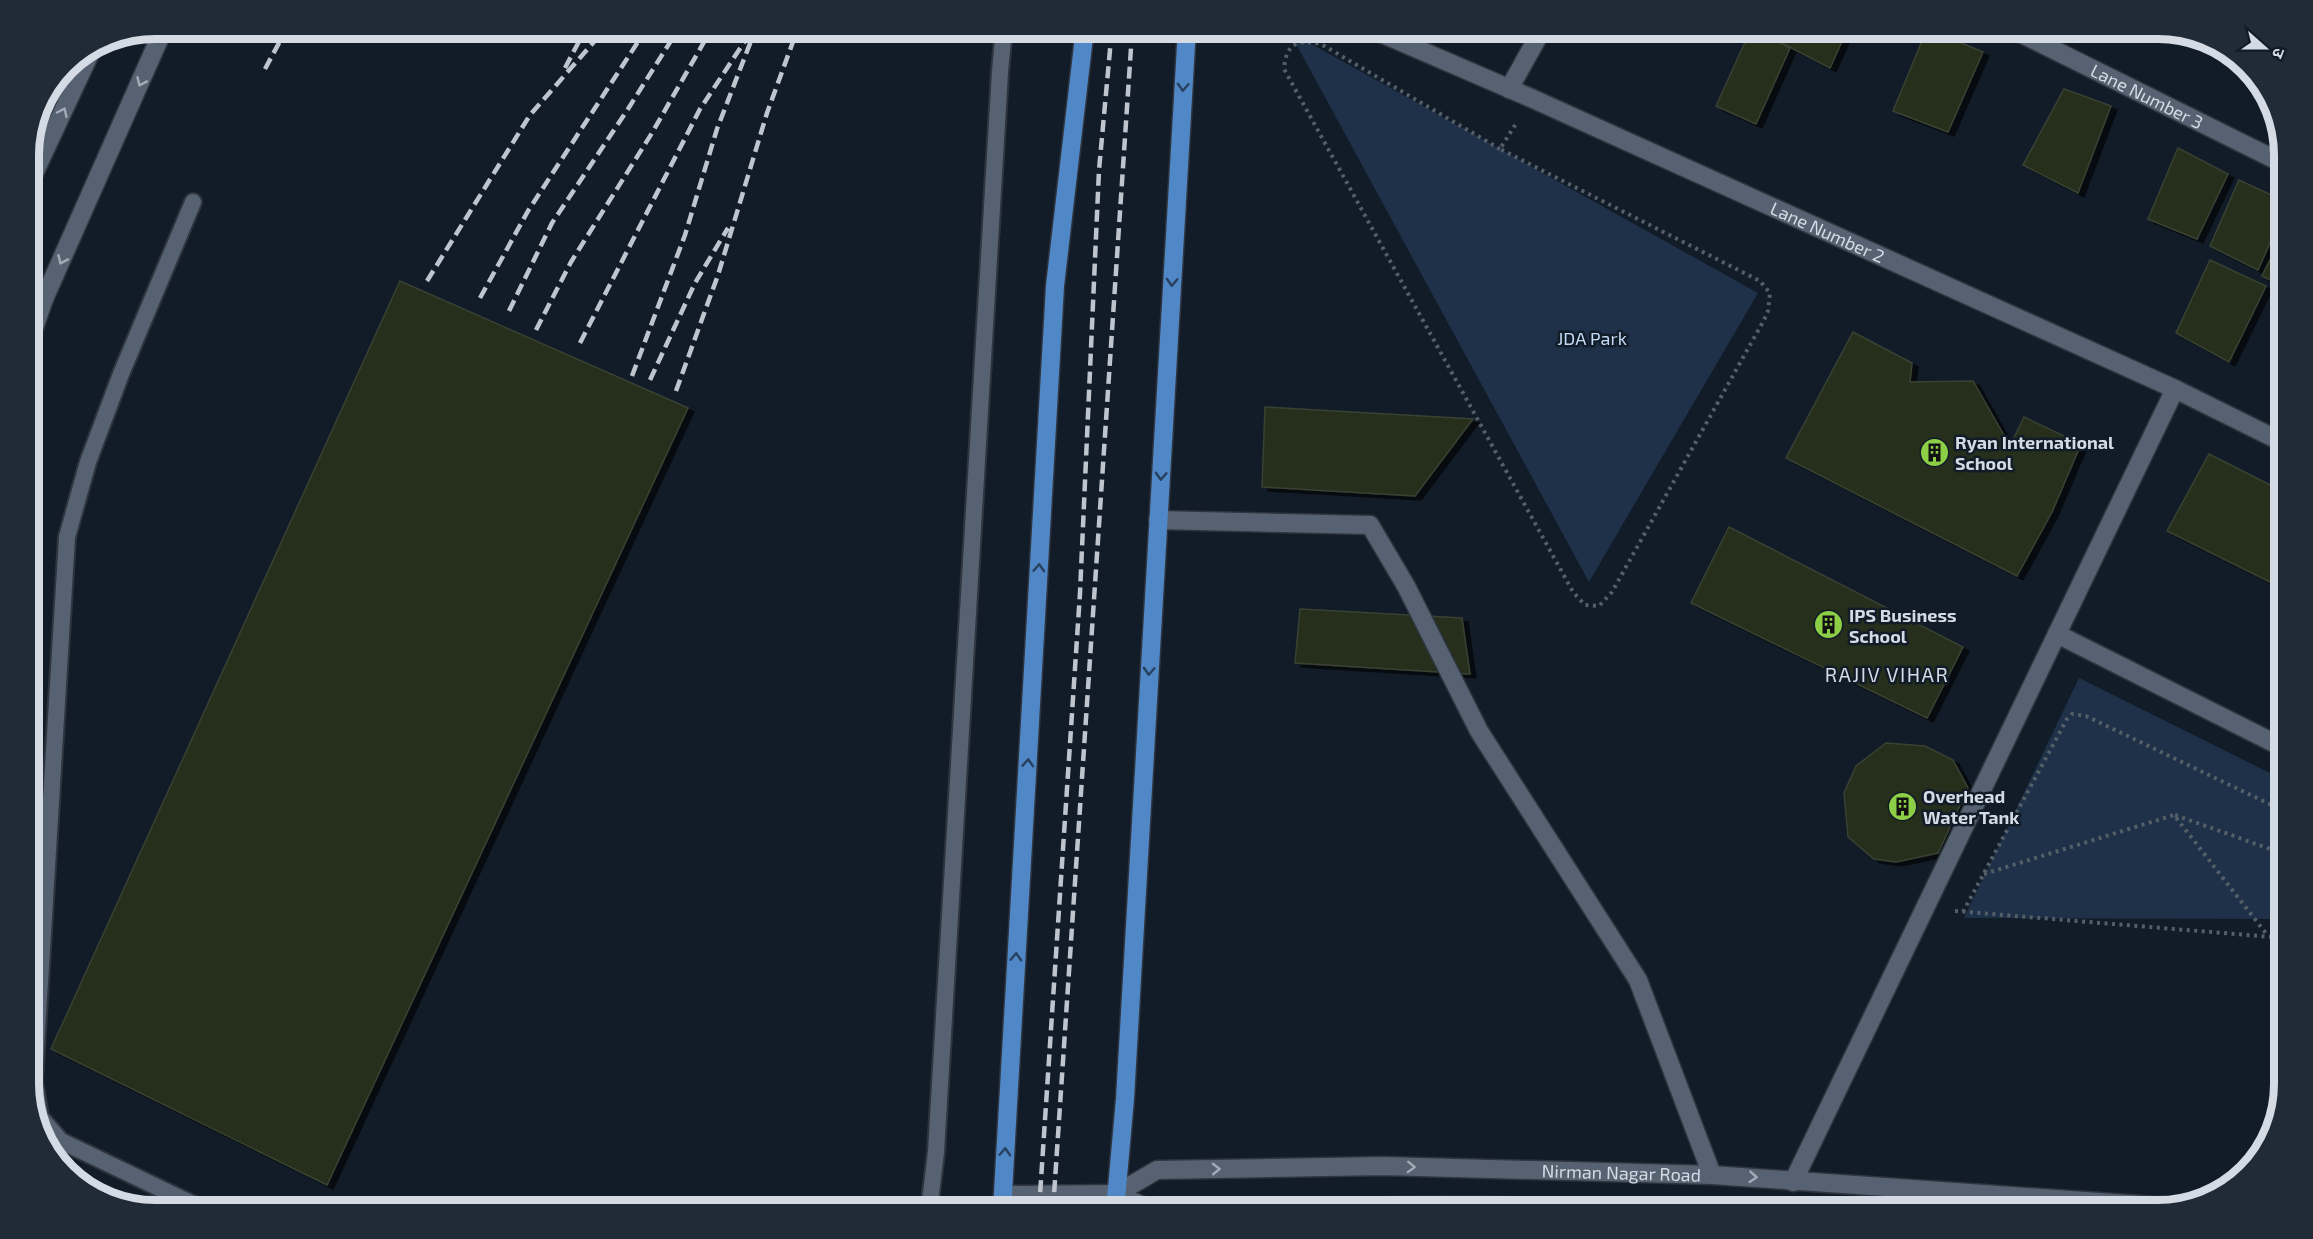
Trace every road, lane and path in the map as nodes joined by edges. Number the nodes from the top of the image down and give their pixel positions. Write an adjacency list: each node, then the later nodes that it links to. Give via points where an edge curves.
1 (159, 39): 15 (street, one-way to 15)
2 (1004, 39): 32 (lane)
3 (1083, 39): 33 (main road, one-way to 3, via 1055,286)
4 (1186, 39): 18 (main road, one-way to 18)
5 (1394, 39): 9 (street, Lane Number 2)
6 (1537, 39): 9 (street)
7 (2032, 39): 12 (street, Lane Number 3)
8 (85, 63): 13 (street, one-way to 8)
9 (1509, 89): 10 (street, Lane Number 2)
10 (1531, 98): 11 (path); 16 (street, Lane Number 2)
11 (1500, 149): 11 (path, via 1760,282 1770,293 1764,320 1612,592 1599,606 1585,605 1573,592 1284,69 1288,52 1295,42 1321,44)
12 (2274, 159)
13 (39, 163)
14 (193, 202): 27 (lane, via 121,374 88,462 67,537)
15 (39, 292)
16 (2175, 389): 17 (street, Lane Number 2); 19 (street)
17 (2274, 438)
18 (1158, 520): 29 (street, via 1370,525 1406,586 1479,730 1638,980); 34 (main road, one-way to 34, via 1125,1099)
19 (2057, 634): 20 (street); 30 (street)
20 (2274, 743)
21 (2274, 806): 24 (path, via 2086,716 2072,714)
22 (2174, 815): 23 (path); 24 (path); 25 (path)
23 (2274, 850)
24 (1983, 874): 25 (path, via 1963,912)
25 (2268, 937): 26 (path)
26 (2274, 937)
27 (39, 999)
28 (46, 1124): 31 (lane, via 61,1141)
29 (1712, 1175): 30 (street, Nirman Nagar Road, one-way to 30); 35 (street, Nirman Nagar Road, one-way to 29, via 1157,1170 1383,1166)
30 (1793, 1182): 36 (street, Nirman Nagar Road)
31 (184, 1200)
32 (930, 1200)
33 (1002, 1200)
34 (1115, 1200)
35 (1118, 1200)
36 (2065, 1200)

